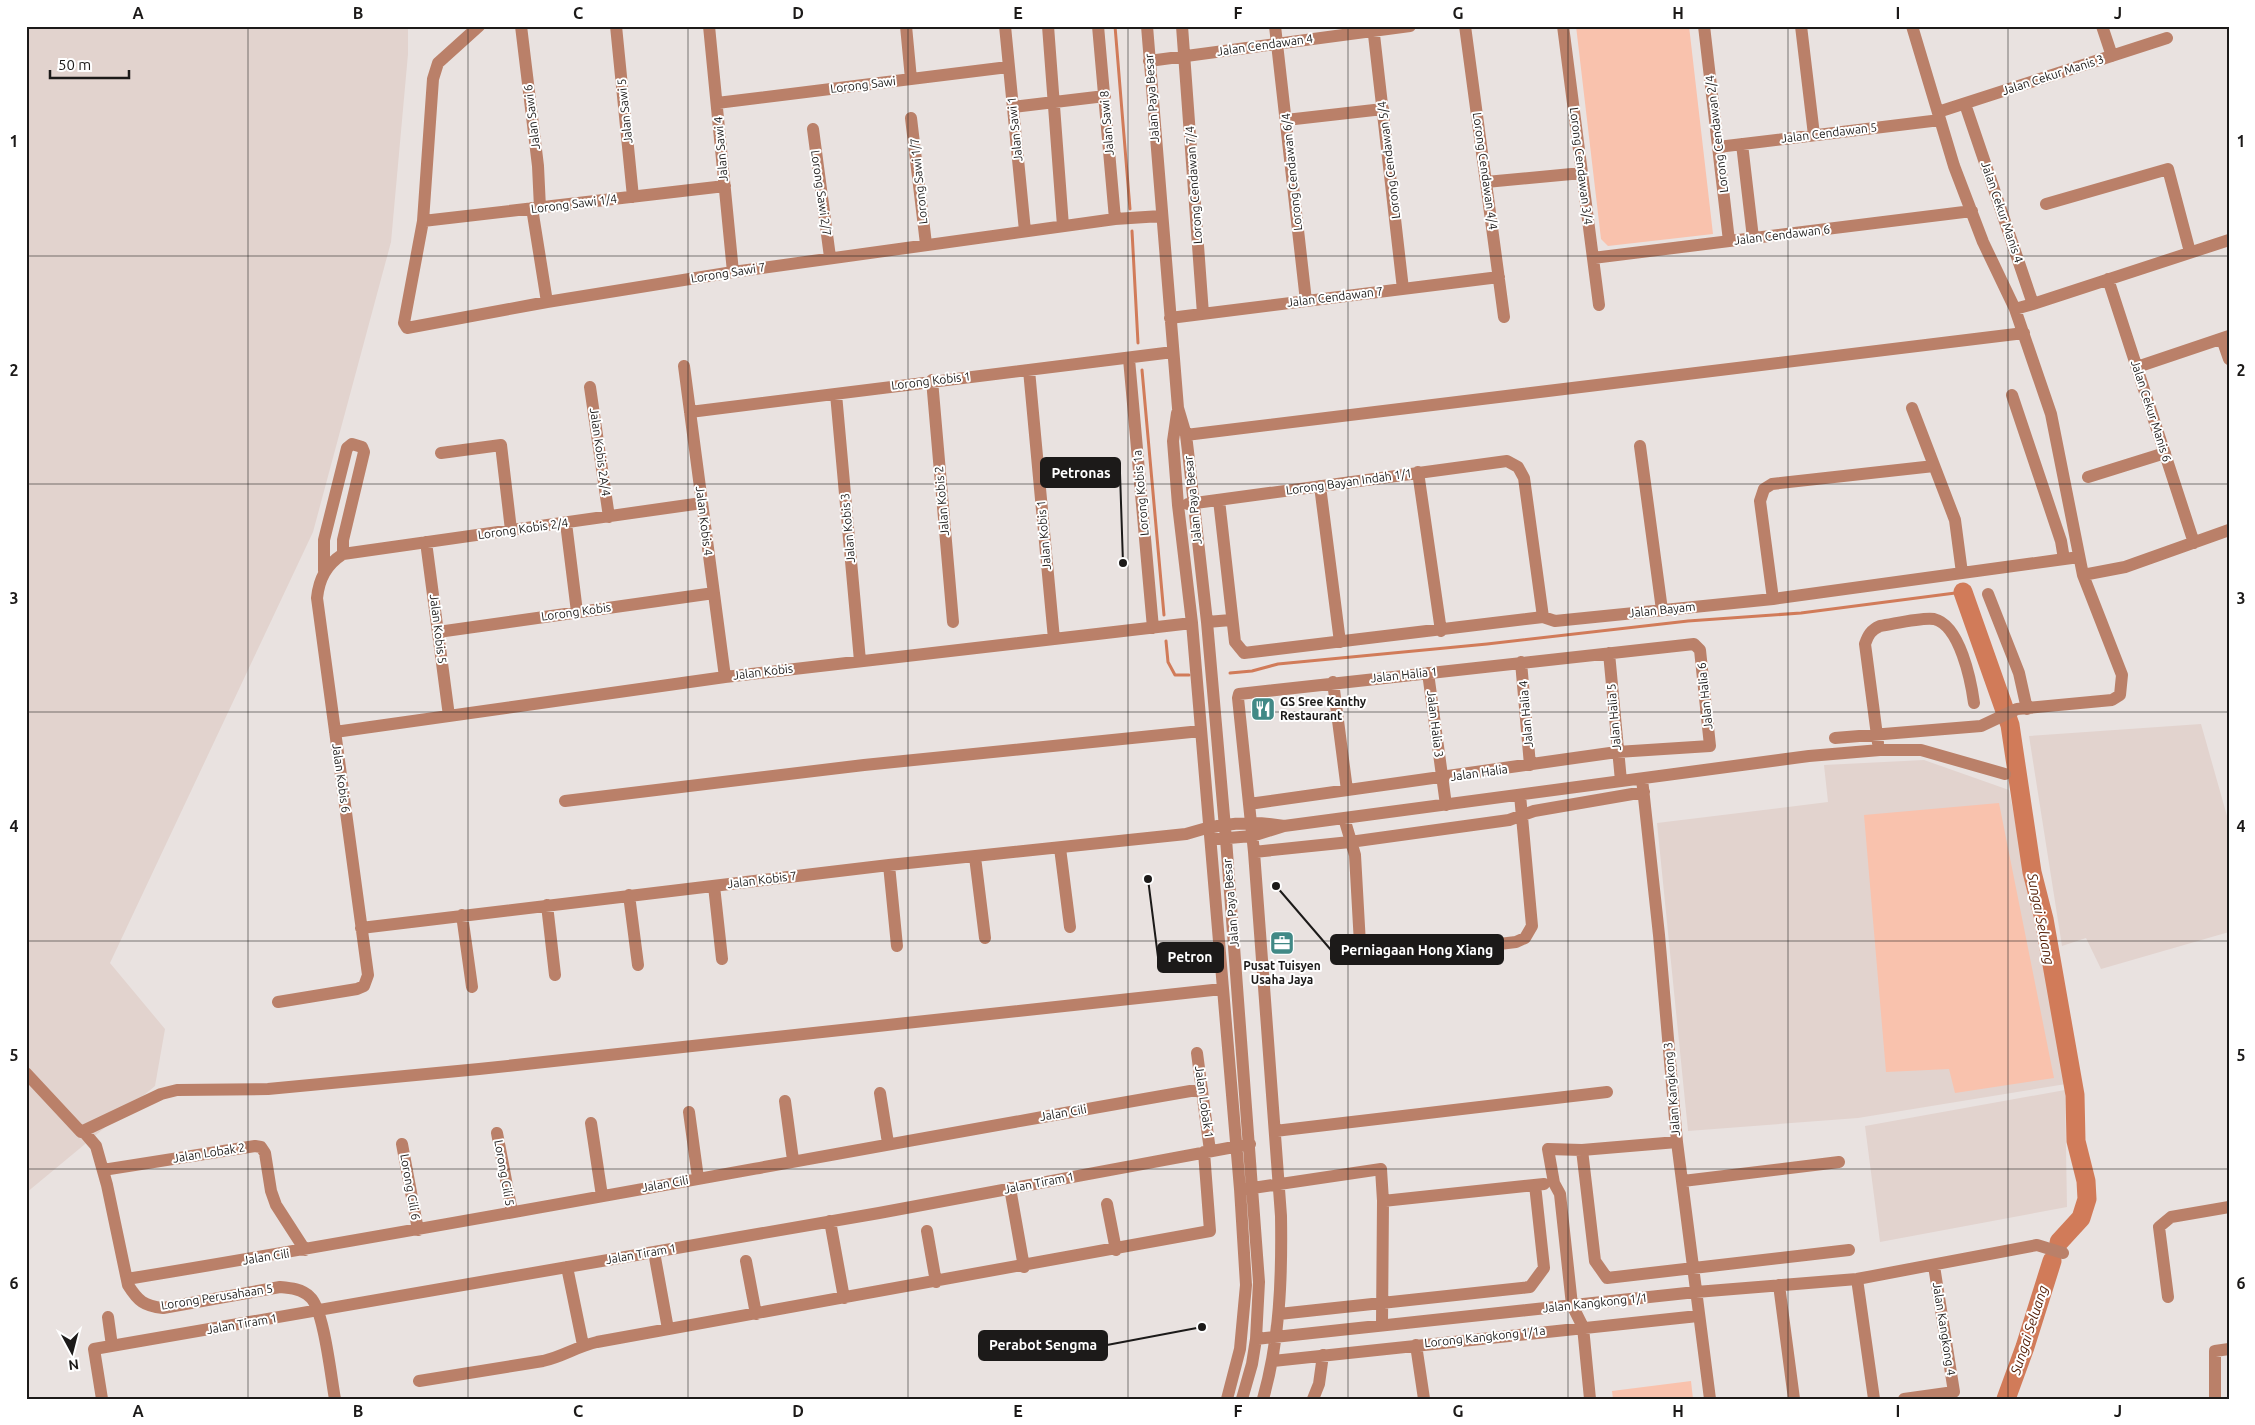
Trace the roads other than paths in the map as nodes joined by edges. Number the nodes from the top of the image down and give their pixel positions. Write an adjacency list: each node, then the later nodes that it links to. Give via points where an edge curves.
1 (479, 26): 49 (street, via 438,63 433,80)
2 (520, 26): 45 (street, Jalan Sawi 6, via 538,166)
3 (616, 26): 43 (street, Jalan Sawi 5)
4 (709, 26): 29 (street, Jalan Sawi 4)
5 (906, 26): 26 (street)
6 (1005, 26): 25 (street, Jalan Sawi 1)
7 (1048, 26): 28 (street)
8 (1098, 26): 27 (street, Jalan Sawi 8)
9 (1147, 26): 24 (street, Jalan Paya Besar)
10 (1182, 26): 22 (street, Lorong Cendawan 7/4)
11 (1275, 26): 21 (street, Lorong Cendawan 6/4)
12 (1410, 26): 19 (street, Jalan Cendawan 4)
13 (1465, 26): 41 (street, Lorong Cendawan 4/4)
14 (1564, 26): 40 (street, Lorong Cendawan 3/4)
15 (1704, 26): 39 (street, Lorong Cendawan 2/4)
16 (1801, 26): 37 (street)
17 (1912, 26): 33 (street)
18 (2102, 26): 23 (street)
19 (1374, 28): 21 (street, Jalan Cendawan 4); 32 (street, Lorong Cendawan 5/4)
20 (2168, 38): 23 (street, Jalan Cekur Manis 3)
21 (1278, 43): 22 (street, Jalan Cendawan 4); 35 (street, Lorong Cendawan 6/4)
22 (1185, 56): 24 (street, Jalan Cendawan 4); 68 (street, Lorong Cendawan 7/4)
23 (2112, 56): 30 (street, Jalan Cekur Manis 3)
24 (1149, 60): 47 (street, Jalan Paya Besar)
25 (1008, 67): 26 (street, Lorong Sawi); 31 (street, Jalan Sawi 1)
26 (911, 79): 29 (street, Lorong Sawi)
27 (1105, 96): 28 (street); 48 (street, Jalan Sawi 8)
28 (1054, 102): 31 (street); 50 (street)
29 (717, 103): 42 (street, Jalan Sawi 4)
30 (1965, 104): 33 (street, Jalan Cekur Manis 3); 65 (street, Jalan Cekur Manis 4)
31 (1014, 107): 51 (street, Jalan Sawi 1)
32 (1383, 109): 35 (street); 62 (street, Lorong Cendawan 5/4)
33 (1939, 116): 37 (street, Jalan Cendawan 5); 46 (street)
34 (912, 118): 55 (street, Lorong Sawi 1/7)
35 (1286, 120): 63 (street, Lorong Cendawan 6/4)
36 (813, 129): 57 (street, Lorong Sawi 2/7)
37 (1814, 135): 38 (street, Jalan Cendawan 5)
38 (1742, 144): 39 (street, Jalan Cendawan 5); 52 (street)
39 (1718, 147): 54 (street, Lorong Cendawan 2/4)
40 (1582, 173): 41 (street); 58 (street, Lorong Cendawan 3/4)
41 (1486, 182): 60 (street, Lorong Cendawan 4/4)
42 (725, 186): 43 (street, Lorong Sawi 1/4); 59 (street, Jalan Sawi 4)
43 (633, 197): 45 (street, Lorong Sawi 1/4)
44 (2046, 204): 56 (street, via 2168,169)
45 (536, 208): 49 (street, Lorong Sawi 1/4); 64 (street, Jalan Sawi 6)
46 (1972, 211): 52 (street, Jalan Cendawan 6); 67 (street)
47 (1161, 216): 48 (street, Lorong Sawi 7); 70 (street, Jalan Paya Besar)
48 (1116, 219): 50 (street, Lorong Sawi 7)
49 (422, 221): 64 (street, Lorong Sawi 7, via 404,323 407,328)
50 (1063, 226): 51 (street, Lorong Sawi 7)
51 (1025, 231): 55 (street, Lorong Sawi 7)
52 (1753, 238): 54 (street, Jalan Cendawan 6)
53 (2229, 240): 56 (street)
54 (1729, 241): 58 (street, Jalan Cendawan 6)
55 (926, 244): 57 (street, Lorong Sawi 7)
56 (2190, 252): 61 (street)
57 (830, 257): 59 (street, Lorong Sawi 7)
58 (1593, 258): 66 (street, Lorong Cendawan 3/4)
59 (733, 272): 64 (street, Lorong Sawi 7)
60 (1499, 277): 62 (street, Jalan Cendawan 7); 69 (street, Lorong Cendawan 4/4)
61 (2108, 279): 65 (street); 77 (street, Jalan Cekur Manis 6)
62 (1403, 289): 63 (street, Jalan Cendawan 7)
63 (1306, 301): 68 (street, Jalan Cendawan 7)
64 (547, 302)
65 (2033, 304): 67 (street)
66 (1599, 305)
67 (2015, 309): 71 (street)
68 (1203, 314): 70 (street, Jalan Cendawan 7)
69 (1504, 317)
70 (1170, 318): 73 (street, Jalan Paya Besar)
71 (2024, 334): 86 (street); 105 (street, via 2050,414)
72 (2225, 338): 75 (street); 77 (street)
73 (1173, 352): 74 (street, Lorong Kobis 1); 83 (street, Jalan Paya Besar)
74 (1129, 359): 78 (street, Lorong Kobis 1); 120 (street, Lorong Kobis 1a)
75 (2229, 360)
76 (684, 366): 85 (street, Jalan Kobis 4)
77 (2137, 367): 89 (street, Jalan Cekur Manis 6)
78 (1029, 370): 79 (street, Lorong Kobis 1); 123 (street, Jalan Kobis 1)
79 (932, 380): 81 (street, Lorong Kobis 1); 117 (street, Jalan Kobis 2)
80 (590, 387): 98 (street, Jalan Kobis 2A/4)
81 (836, 394): 85 (street, Lorong Kobis 1); 127 (street, Jalan Kobis 3)
82 (2012, 395): 106 (street, via 2061,541)
83 (1178, 408): 86 (street, Jalan Paya Besar); 97 (street, Jalan Paya Besar, via 1173,441)
84 (1912, 408): 90 (street)
85 (690, 412): 96 (street, Jalan Kobis 4)
86 (1186, 435): 95 (street, Jalan Paya Besar)
87 (1640, 446): 113 (street)
88 (441, 453): 100 (street, via 501,446)
89 (2165, 454): 92 (street); 103 (street, Jalan Cekur Manis 6)
90 (1934, 466): 108 (street, via 1955,520); 112 (street, via 1772,484 1764,489 1760,501)
91 (1418, 472): 93 (street, Lorong Bayan Indah 1/1); 115 (street, Lorong Bayan Indah 1/1, via 1507,461 1518,467 1524,478); 121 (street)
92 (2088, 477)
93 (1320, 486): 94 (street, Lorong Bayan Indah 1/1); 124 (street)
94 (1219, 500): 95 (street, Lorong Bayan Indah 1/1); 116 (street)
95 (1194, 503): 97 (street, Lorong Bayan Indah 1/1); 118 (street, Jalan Paya Besar)
96 (702, 504): 98 (street, Lorong Kobis 2/4); 110 (street, Jalan Kobis 4)
97 (1178, 505): 119 (street, Jalan Paya Besar)
98 (609, 517): 99 (street, Lorong Kobis 2/4)
99 (566, 523): 100 (street, Lorong Kobis 2/4); 114 (street)
100 (511, 530): 102 (street, Lorong Kobis 2/4)
101 (2229, 530): 103 (street)
102 (426, 542): 104 (street, Lorong Kobis 2/4); 122 (street, Jalan Kobis 5)
103 (2194, 543): 109 (street, via 2125,568)
104 (343, 554): 107 (street); 107 (street, Jalan Kobis 6, via 343,540 364,452 362,447 352,444 347,448 324,540)
105 (2079, 557): 106 (street, Jalan Bayam); 109 (street)
106 (2064, 559): 108 (street, Jalan Bayam)
107 (324, 571): 136 (street, Jalan Kobis 6, via 316,598)
108 (1962, 573): 112 (street, Jalan Bayam)
109 (2083, 575): 133 (street, via 2122,675 2120,695 2100,703)
110 (714, 593): 114 (street, Lorong Kobis); 130 (street, Jalan Kobis 4)
111 (1988, 594): 133 (street, via 2019,673)
112 (1772, 599): 113 (street, Jalan Bayam)
113 (1662, 610): 115 (street, Jalan Bayam, via 1555,620)
114 (577, 612): 122 (street, Lorong Kobis)
115 (1543, 617): 121 (street, Jalan Bayam)
116 (1231, 620): 118 (street); 124 (street, Jalan Bayam, via 1235,642 1244,653)
117 (953, 622)
118 (1207, 622): 155 (street, Jalan Paya Besar)
119 (1192, 623): 120 (street, Jalan Kobis); 135 (street, Jalan Paya Besar)
120 (1153, 628): 123 (street, Jalan Kobis)
121 (1441, 631): 124 (street, Jalan Bayam)
122 (438, 632): 134 (street, Jalan Kobis 5)
123 (1054, 639): 127 (street, Jalan Kobis)
124 (1340, 642)
125 (1698, 646): 126 (street, Jalan Halia 1); 139 (street, Jalan Halia 6)
126 (1609, 653): 128 (street, Jalan Halia 1); 141 (street, Jalan Halia 5)
127 (860, 661): 130 (street, Jalan Kobis)
128 (1521, 662): 129 (street, Jalan Halia 1); 142 (street, Jalan Halia 4)
129 (1428, 673): 131 (street, Jalan Halia 1); 144 (street, Jalan Halia 3)
130 (725, 677): 134 (street, Jalan Kobis)
131 (1333, 682): 147 (street); 151 (street, Jalan Halia 1, via 1239,694)
132 (1974, 703): 137 (street, via 1957,641 1943,623 1933,619 1880,626 1867,636 1865,644)
133 (2022, 709): 137 (street, via 1981,726)
134 (449, 716): 136 (street, Jalan Kobis)
135 (1201, 731): 150 (street, via 864,765); 156 (street, Jalan Paya Besar)
136 (335, 732): 171 (street, Jalan Kobis 6)
137 (1877, 735): 138 (street); 140 (street)
138 (1835, 738)
139 (1710, 746): 141 (street, Jalan Halia)
140 (1880, 750): 143 (street, via 1921,750); 145 (street)
141 (1617, 752): 142 (street, Jalan Halia); 146 (street, Jalan Halia 5)
142 (1530, 766): 144 (street, Jalan Halia)
143 (2005, 774)
144 (1442, 778): 147 (street, Jalan Halia); 152 (street, Jalan Halia 3)
145 (1642, 778): 146 (street); 148 (street, Jalan Kangkong 3)
146 (1621, 781): 149 (street)
147 (1347, 790): 151 (street, Jalan Halia)
148 (1644, 792): 153 (street, via 1534,811); 191 (street, Jalan Kangkong 3)
149 (1520, 795): 152 (street); 153 (street)
150 (565, 801)
151 (1248, 804): 157 (street, Jalan Halia 1)
152 (1446, 804): 154 (street)
153 (1522, 816): 161 (street); 161 (street, via 1532,926 1525,938 1516,942 1382,958 1368,955 1360,944 1354,855)
154 (1344, 818): 157 (street); 161 (street)
155 (1224, 826): 156 (street, Jalan Kobis 7); 157 (street, Jalan Kobis 7); 159 (street, Jalan Paya Besar)
156 (1209, 827): 158 (street, Jalan Kobis 7); 160 (street, Jalan Paya Besar)
157 (1251, 829): 159 (street, Jalan Kobis 7); 163 (street, Jalan Halia 1)
158 (1176, 835): 160 (street, Jalan Kobis 7); 162 (street, Jalan Kobis 7)
159 (1226, 839): 160 (street, Jalan Kobis 7); 194 (street, Jalan Paya Besar)
160 (1210, 840): 178 (street, Jalan Paya Besar)
161 (1350, 842): 163 (street)
162 (1060, 848): 164 (street, Jalan Kobis 7); 170 (street)
163 (1254, 852): 188 (street, Jalan Halia 1)
164 (975, 857): 165 (street, Jalan Kobis 7); 172 (street)
165 (889, 865): 166 (street, Jalan Kobis 7); 173 (street)
166 (714, 886): 167 (street, Jalan Kobis 7); 174 (street)
167 (629, 896): 168 (street, Jalan Kobis 7); 175 (street)
168 (547, 905): 169 (street, Jalan Kobis 7); 176 (street)
169 (462, 915): 171 (street, Jalan Kobis 7); 177 (street)
170 (1070, 927)
171 (361, 928): 179 (street, Jalan Kobis 6, via 368,975 364,986 346,992)
172 (985, 938)
173 (897, 946)
174 (722, 960)
175 (638, 965)
176 (554, 974)
177 (472, 987)
178 (1222, 989): 189 (street, via 460,1071 268,1089 177,1090 161,1094); 195 (street, Jalan Paya Besar)
179 (278, 1002)
180 (1197, 1054): 182 (street, Jalan Lobak 1)
181 (26, 1073): 189 (street, Lorong Perusahaan 5)
182 (1202, 1089): 192 (street, Jalan Cili); 197 (street, Jalan Lobak 1)
183 (1607, 1092): 188 (street)
184 (880, 1093): 192 (street)
185 (785, 1101): 198 (street)
186 (689, 1112): 201 (street)
187 (591, 1124): 209 (street)
188 (1275, 1131): 203 (street, Jalan Halia 1)
189 (82, 1132): 200 (street, Lorong Perusahaan 5, via 96,1146)
190 (497, 1133): 213 (street, Lorong Cili 5)
191 (1677, 1142): 196 (street); 202 (street, Jalan Kangkong 3)
192 (888, 1143): 198 (street, Jalan Cili)
193 (402, 1144): 215 (street, Lorong Cili 6)
194 (1250, 1144): 195 (street, Jalan Tiram 1); 207 (street, Jalan Paya Besar)
195 (1236, 1146): 197 (street, Jalan Tiram 1); 208 (street, Jalan Paya Besar)
196 (1582, 1150): 204 (street, via 1548,1150); 226 (street, via 1594,1261 1607,1278)
197 (1207, 1151): 206 (street, Jalan Tiram 1); 218 (street, Jalan Lobak 1, via 1210,1231)
198 (793, 1160): 201 (street, Jalan Cili)
199 (1840, 1162): 202 (street)
200 (103, 1170): 217 (street, Jalan Lobak 2, via 255,1146 261,1148 265,1153 276,1205); 227 (street, Lorong Perusahaan 5)
201 (698, 1178): 209 (street, Jalan Cili)
202 (1683, 1181): 226 (street, Jalan Kangkong 3)
203 (1279, 1183): 207 (street); 210 (street, via 1381,1169); 238 (street, Jalan Halia 1, via 1282,1257)
204 (1554, 1183): 205 (street); 235 (street, via 1560,1194)
205 (1535, 1185): 210 (street); 234 (street, via 1544,1268 1530,1287)
206 (1010, 1188): 214 (street, Jalan Tiram 1); 223 (street)
207 (1253, 1188): 208 (street); 245 (street, Jalan Paya Besar, via 1259,1282)
208 (1240, 1189): 255 (street, Jalan Paya Besar, via 1245,1311 1240,1349)
209 (602, 1196): 213 (street, Jalan Cili)
210 (1383, 1201): 234 (street)
211 (1107, 1204): 218 (street)
212 (2229, 1207): 232 (street, via 2171,1217 2160,1227)
213 (512, 1212): 215 (street, Jalan Cili)
214 (830, 1221): 220 (street, Jalan Tiram 1); 233 (street)
215 (418, 1230): 217 (street, Jalan Cili)
216 (927, 1230): 229 (street)
217 (304, 1250): 227 (street, Jalan Cili)
218 (1116, 1250): 223 (street)
219 (1849, 1250): 226 (street)
220 (654, 1252): 225 (street, Jalan Tiram 1); 243 (street)
221 (2063, 1253): 224 (street, Jalan Kangkong 1/1, via 2037,1245)
222 (746, 1261): 237 (street)
223 (1024, 1266): 229 (street)
224 (1934, 1266): 228 (street, Jalan Kangkong 1/1); 264 (street, Jalan Kangkong 4, via 1954,1392)
225 (567, 1267): 236 (street, Jalan Tiram 1); 246 (street)
226 (1695, 1269): 231 (street, Jalan Kangkong 3)
227 (127, 1279): 236 (street, Lorong Perusahaan 5, via 133,1292 146,1306 163,1308 280,1287 307,1294)
228 (1857, 1279): 230 (street, Jalan Kangkong 1/1); 263 (street)
229 (936, 1282): 233 (street)
230 (1779, 1284): 231 (street, Jalan Kangkong 1/1); 262 (street)
231 (1696, 1292): 235 (street, Jalan Kangkong 1/1); 239 (street, Jalan Kangkong 3)
232 (2168, 1296)
233 (844, 1298): 237 (street)
234 (1384, 1302): 238 (street); 241 (street)
235 (1572, 1305): 241 (street, Jalan Kangkong 1/1); 242 (street)
236 (317, 1310): 248 (street, Jalan Tiram 1); 254 (street)
237 (756, 1314): 243 (street)
238 (1279, 1314): 244 (street, Jalan Halia 1)
239 (1698, 1316): 242 (street, Lorong Kangkong 1/1a); 261 (street, Jalan Kangkong 3)
240 (108, 1317): 248 (street)
241 (1382, 1325): 244 (street, Jalan Kangkong 1/1)
242 (1583, 1328): 247 (street, Lorong Kangkong 1/1a); 260 (street)
243 (668, 1329): 246 (street)
244 (1278, 1336): 245 (street, Jalan Kangkong 1/1); 251 (street, Jalan Halia 1)
245 (1256, 1339): 256 (street, Jalan Paya Besar)
246 (583, 1345): 252 (street, via 556,1358)
247 (1416, 1345): 250 (street, Lorong Kangkong 1/1a); 259 (street)
248 (112, 1346): 253 (street, Jalan Tiram 1, via 94,1349)
249 (2229, 1349): 265 (street, via 2215,1351)
250 (1323, 1355): 251 (street, Lorong Kangkong 1/1a); 258 (street)
251 (1273, 1361): 257 (street, Jalan Halia 1)
252 (419, 1381)
253 (102, 1399)
254 (334, 1399)
255 (1227, 1399)
256 (1242, 1399)
257 (1263, 1399)
258 (1313, 1399)
259 (1424, 1399)
260 (1590, 1399)
261 (1710, 1399)
262 (1794, 1399)
263 (1874, 1399)
264 (1904, 1399)
265 (2216, 1399)

